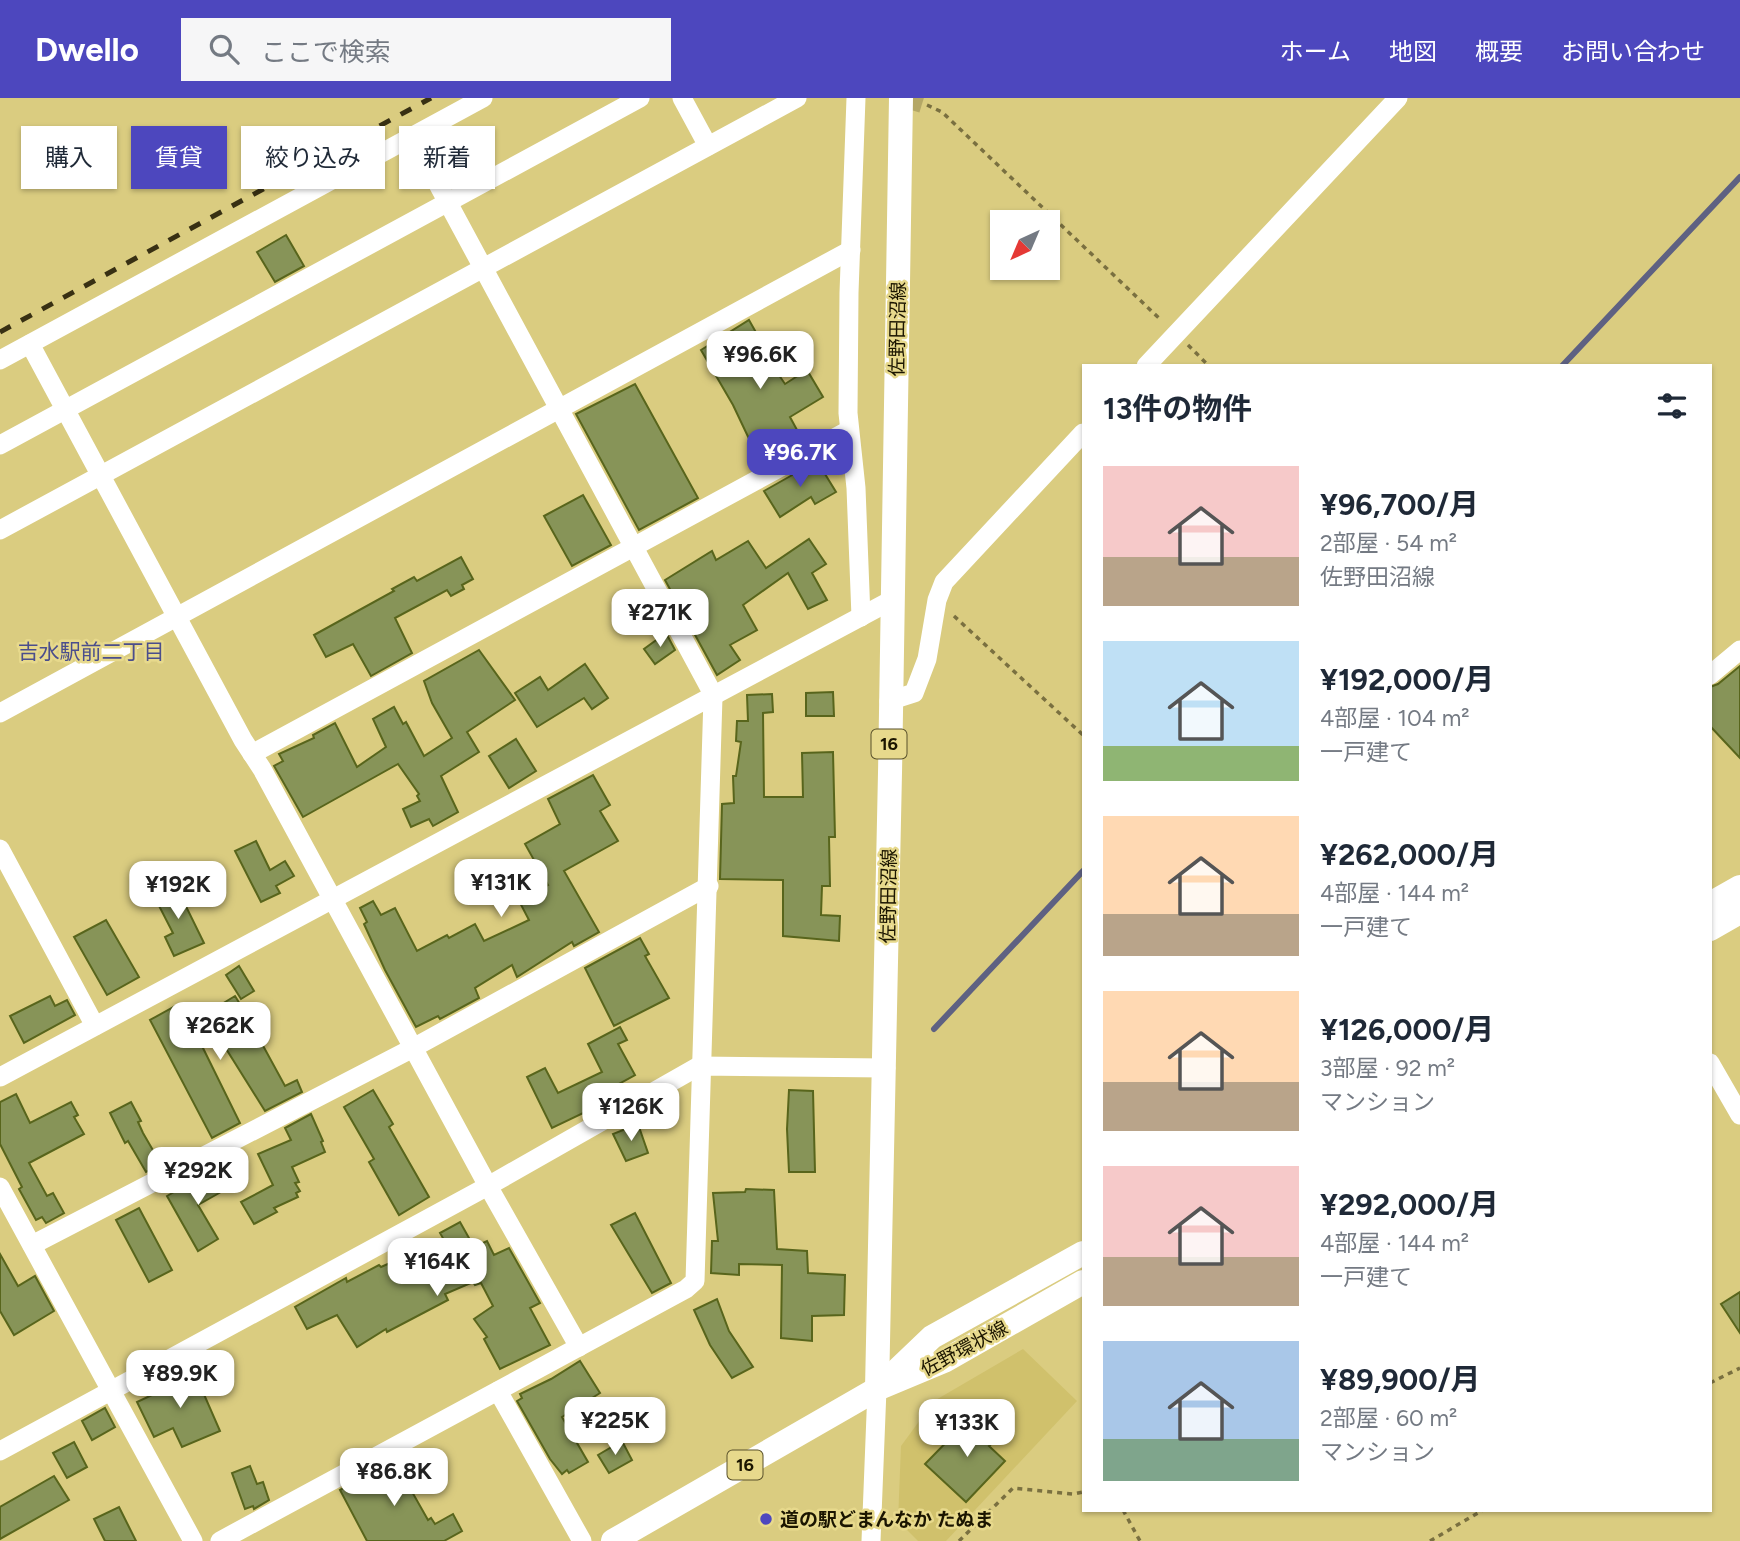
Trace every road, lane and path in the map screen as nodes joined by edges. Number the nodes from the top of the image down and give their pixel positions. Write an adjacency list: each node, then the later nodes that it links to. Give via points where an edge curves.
1 (483, 98): 9 (street)
2 (640, 98): 13 (street)
3 (682, 98): 11 (street)
4 (797, 98): 11 (street)
5 (856, 98): 14 (street)
6 (901, 98): 29 (main road, 佐野田沼線 / 16)
7 (1398, 98): 16 (street)
8 (927, 105): 16 (path, via 942,112)
9 (431, 126)
10 (399, 143): 17 (street)
11 (708, 146): 15 (street)
12 (441, 189): 13 (street)
13 (448, 202): 15 (street); 22 (street)
14 (850, 250): 21 (street); 23 (street)
15 (484, 268): 21 (street); 26 (street)
16 (1176, 334): 19 (street); 20 (path)
17 (30, 344): 18 (street); 22 (street)
18 (0, 360)
19 (1148, 364)
20 (1207, 364)
21 (559, 409): 28 (street); 31 (street)
22 (66, 410): 25 (street); 26 (street)
23 (849, 430): 28 (street); 32 (street)
24 (1082, 434): 30 (street, via 944,582)
25 (0, 445)
26 (101, 476): 27 (street); 31 (street)
27 (0, 530)
28 (634, 547): 35 (street); 39 (street)
29 (892, 600): 32 (street); 36 (main road, 佐野田沼線 / 16)
30 (937, 600): 36 (street, via 927,659 914,693); 38 (path)
31 (177, 617): 37 (street); 39 (street)
32 (861, 617): 35 (street)
33 (1740, 650): 34 (street)
34 (1712, 673)
35 (714, 697): 41 (street); 43 (street)
36 (890, 701): 51 (main road, 佐野田沼線 / 16)
37 (0, 713)
38 (1082, 735)
39 (252, 754): 43 (street)
40 (0, 849): 47 (street)
41 (709, 886): 48 (street); 49 (street)
42 (1740, 887): 44 (main road)
43 (331, 899): 47 (street); 48 (street)
44 (1712, 903)
45 (1740, 912): 46 (main road)
46 (1712, 928)
47 (95, 1026): 52 (street)
48 (413, 1048): 54 (street); 56 (street)
49 (699, 1066): 51 (street); 54 (street); 59 (street, via 695,1281)
50 (1712, 1066): 53 (street)
51 (886, 1068): 63 (main road, 佐野田沼線 / 16)
52 (0, 1077)
53 (1740, 1115)
54 (488, 1186): 59 (street); 62 (street)
55 (0, 1187): 56 (street)
56 (32, 1245): 62 (street)
57 (1082, 1254): 63 (main road, 佐野環状線, via 932,1337)
58 (1082, 1283): 63 (main road, 佐野環状線, via 944,1361)
59 (579, 1347): 64 (street)
60 (1740, 1368): 61 (path)
61 (1712, 1382)
62 (111, 1389): 65 (street); 69 (street)
63 (877, 1389): 72 (main road, 16); 73 (street)
64 (498, 1391): 70 (street); 71 (street)
65 (0, 1451)
66 (1082, 1492): 74 (path, via 1013,1488)
67 (1124, 1512): 75 (path)
68 (1480, 1512): 76 (path)
69 (193, 1541)
70 (220, 1541)
71 (582, 1541)
72 (613, 1541)
73 (871, 1541)
74 (959, 1541)
75 (1140, 1541)
76 (1430, 1541)

